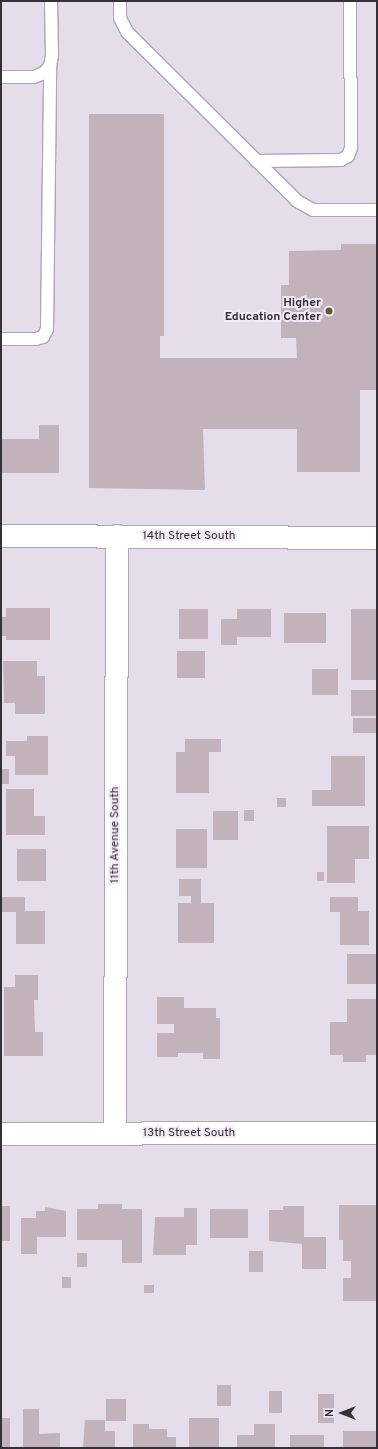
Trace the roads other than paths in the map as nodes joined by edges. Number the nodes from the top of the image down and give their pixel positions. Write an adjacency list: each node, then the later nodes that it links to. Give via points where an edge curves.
1 (51, 1): 4 (lane)
2 (120, 1): 6 (lane, via 120,18 127,32)
3 (350, 1): 6 (lane, via 351,148 348,156 341,160)
4 (50, 66): 5 (lane, via 44,74 34,77); 8 (lane, via 47,329 43,337 36,339)
5 (1, 77)
6 (256, 161): 7 (lane, via 306,207 313,210)
7 (377, 210)
8 (1, 339)
9 (1, 536): 10 (street, 14th Street South)
10 (117, 536): 11 (street, 14th Street South); 14 (street, 11th Avenue South)
11 (377, 538)
12 (377, 1133): 14 (street, 13th Street South)
13 (1, 1134): 14 (street, 13th Street South)
14 (115, 1134)

